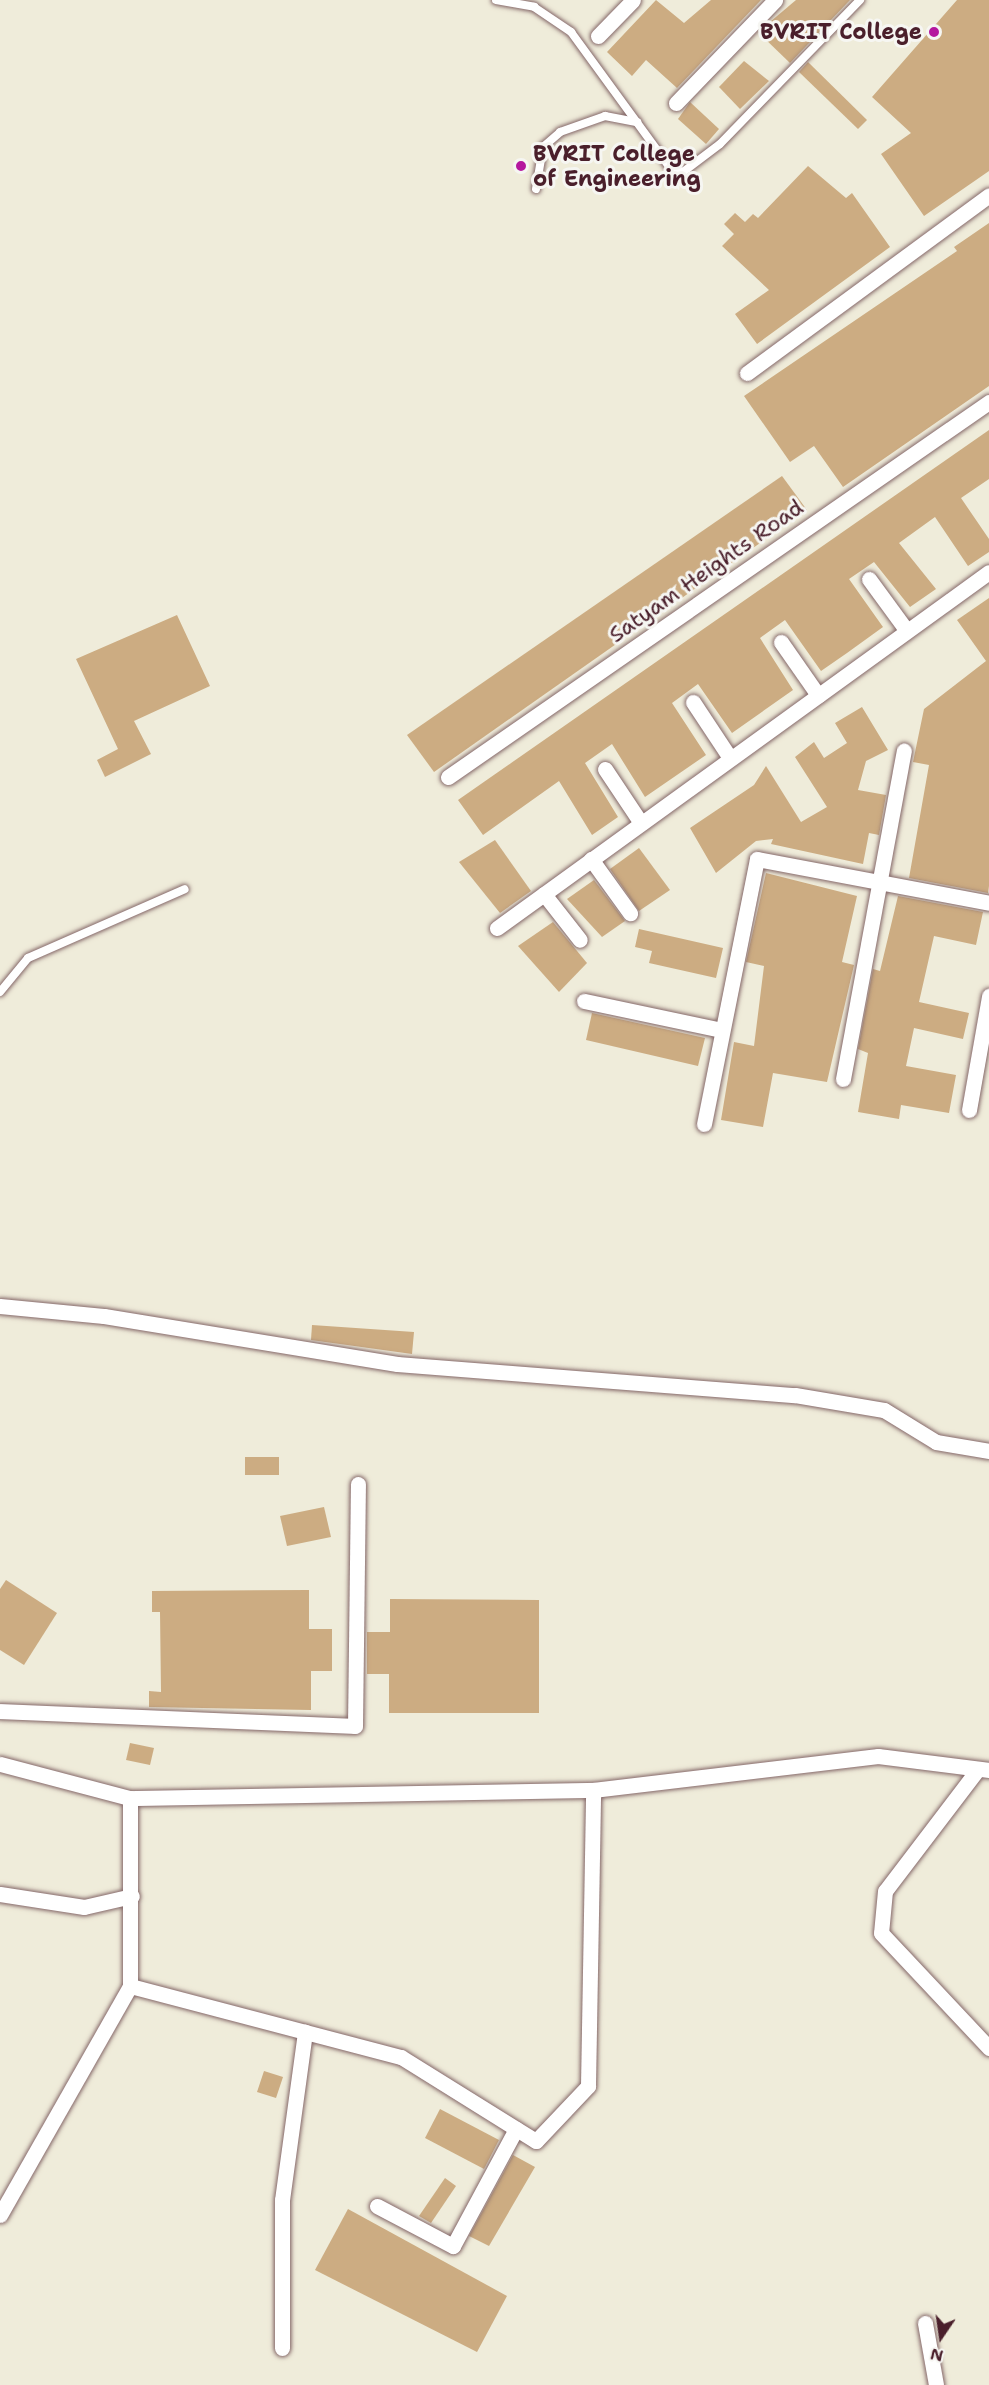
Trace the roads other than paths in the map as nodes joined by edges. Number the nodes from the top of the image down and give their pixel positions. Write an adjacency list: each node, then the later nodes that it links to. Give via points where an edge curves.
1 (496, 0): 7 (lane, via 534,7 571,32)
2 (633, 0): 5 (street)
3 (775, 0): 6 (street)
4 (860, 0): 7 (lane, via 695,168 671,169)
5 (598, 36)
6 (676, 103)
7 (637, 122): 8 (lane, via 605,116 560,132 543,147)
8 (536, 189)
9 (989, 195): 10 (street)
10 (747, 373)
11 (989, 402): 21 (street, Satyam Heights Road)
12 (989, 572): 14 (street)
13 (869, 579): 14 (street)
14 (906, 632): 16 (street)
15 (781, 642): 16 (street)
16 (818, 695): 19 (street)
17 (693, 702): 19 (street)
18 (904, 751): 24 (street)
19 (730, 758): 22 (street)
20 (605, 769): 22 (street)
21 (448, 777)
22 (641, 823): 23 (street)
23 (591, 859): 26 (street); 28 (street)
24 (880, 882): 27 (street); 34 (street, via 757,859); 35 (street)
25 (185, 889): 31 (lane, via 28,958)
26 (544, 894): 29 (street); 30 (street)
27 (989, 903)
28 (630, 913)
29 (497, 928)
30 (580, 940)
31 (0, 992)
32 (989, 996): 36 (street)
33 (584, 1001): 34 (street)
34 (722, 1030): 37 (street)
35 (843, 1079)
36 (969, 1110)
37 (704, 1124)
38 (0, 1306): 39 (street, via 104,1316 397,1364 795,1395 884,1410 936,1442)
39 (989, 1451)
40 (358, 1484): 41 (street, via 355,1726)
41 (0, 1711)
42 (0, 1764): 45 (street)
43 (984, 1770): 44 (street, via 878,1756); 50 (street, via 885,1891 881,1933)
44 (593, 1790): 45 (street); 51 (street, via 588,2086 536,2141)
45 (130, 1798): 47 (street)
46 (0, 1894): 47 (street, via 84,1907)
47 (132, 1896): 48 (street)
48 (130, 1986): 49 (street); 53 (street)
49 (305, 2032): 51 (street, via 401,2057); 55 (street, via 282,2200)
50 (989, 2048)
51 (516, 2129): 52 (street, via 453,2246)
52 (377, 2206)
53 (0, 2216)
54 (925, 2323): 56 (street)
55 (282, 2348)
56 (936, 2385)

